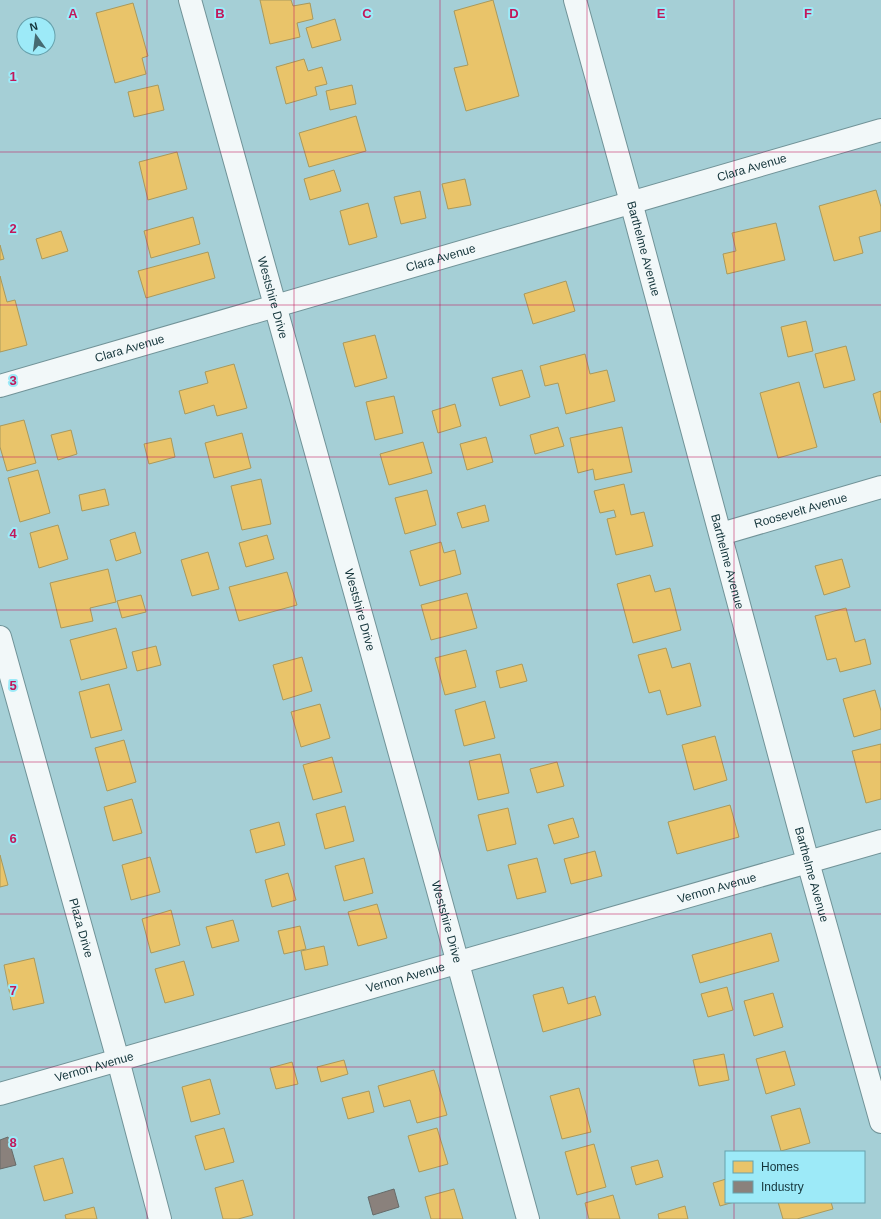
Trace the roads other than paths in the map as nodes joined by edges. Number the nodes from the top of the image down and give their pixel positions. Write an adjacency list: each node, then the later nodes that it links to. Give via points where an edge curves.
1 (190, 0): 5 (street, Westshire Drive)
2 (575, 0): 4 (street, Barthelme Avenue)
3 (881, 130): 4 (street, Clara Avenue)
4 (631, 202): 5 (street, Clara Avenue); 8 (street, Barthelme Avenue)
5 (274, 307): 6 (street, Clara Avenue); 12 (street, Westshire Drive)
6 (0, 386)
7 (881, 487): 8 (street, Roosevelt Avenue)
8 (721, 534): 11 (street, Barthelme Avenue)
9 (0, 637): 13 (street, Plaza Drive)
10 (881, 841): 11 (street, Vernon Avenue)
11 (808, 862): 12 (street, Vernon Avenue); 15 (street, Barthelme Avenue)
12 (459, 962): 13 (street, Vernon Avenue); 17 (street, Westshire Drive)
13 (118, 1060): 14 (street, Vernon Avenue); 16 (street, Plaza Drive)
14 (0, 1094)
15 (881, 1122)
16 (160, 1219)
17 (528, 1219)

